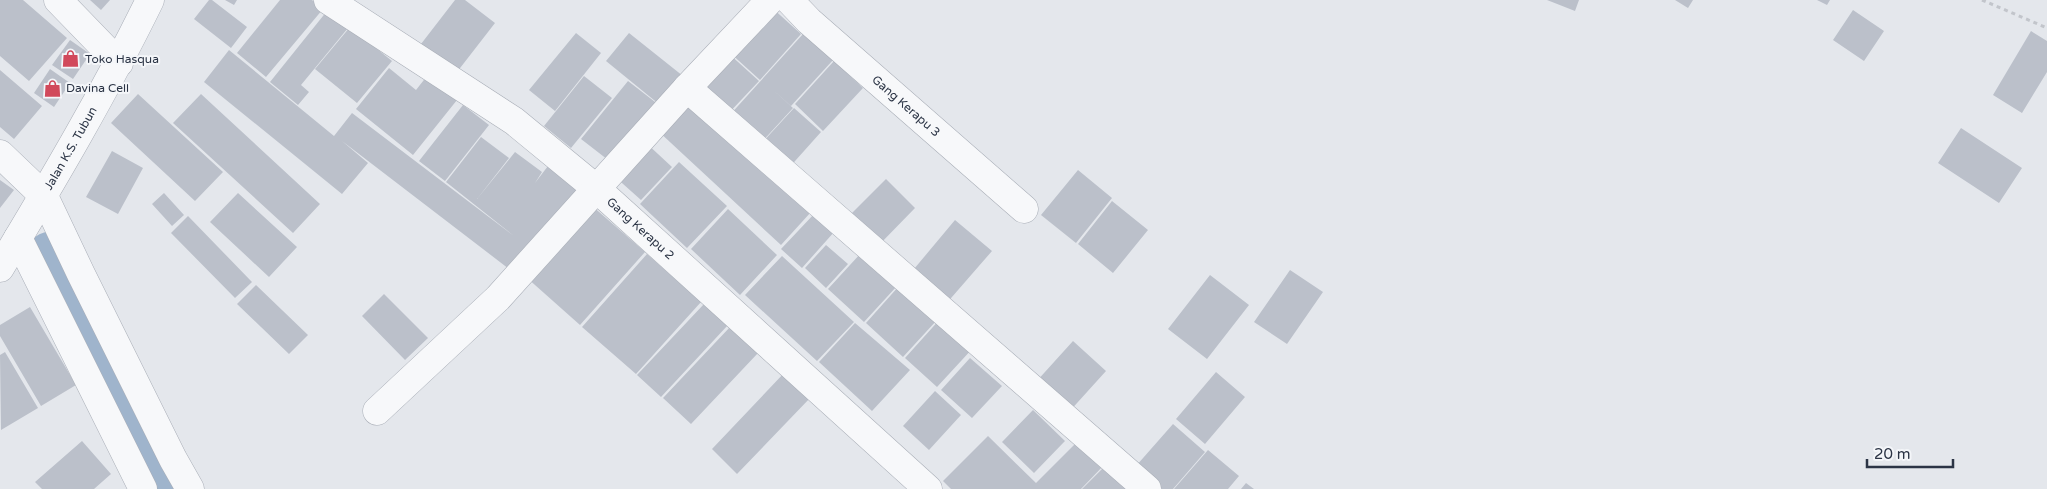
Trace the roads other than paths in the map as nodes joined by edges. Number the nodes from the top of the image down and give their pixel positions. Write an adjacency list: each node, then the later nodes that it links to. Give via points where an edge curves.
1 (58, 0): 6 (street)
2 (150, 0): 6 (street, Jalan K.S. Tubun)
3 (328, 0): 9 (street, Gang Kerapu 2, via 514,121)
4 (770, 0): 7 (street)
5 (789, 0): 11 (street, Gang Kerapu 3)
6 (119, 63): 10 (street, Jalan K.S. Tubun)
7 (687, 88): 9 (street); 18 (street)
8 (0, 154): 10 (street)
9 (598, 190): 14 (street, via 498,298); 17 (street, Gang Kerapu 2)
10 (44, 196): 12 (street, Jalan K.S. Tubun); 16 (street)
11 (1024, 208)
12 (18, 238): 13 (street, Jalan K.S. Tubun); 15 (street)
13 (0, 268)
14 (377, 411)
15 (143, 489)
16 (190, 489)
17 (928, 489)
18 (1147, 489)

